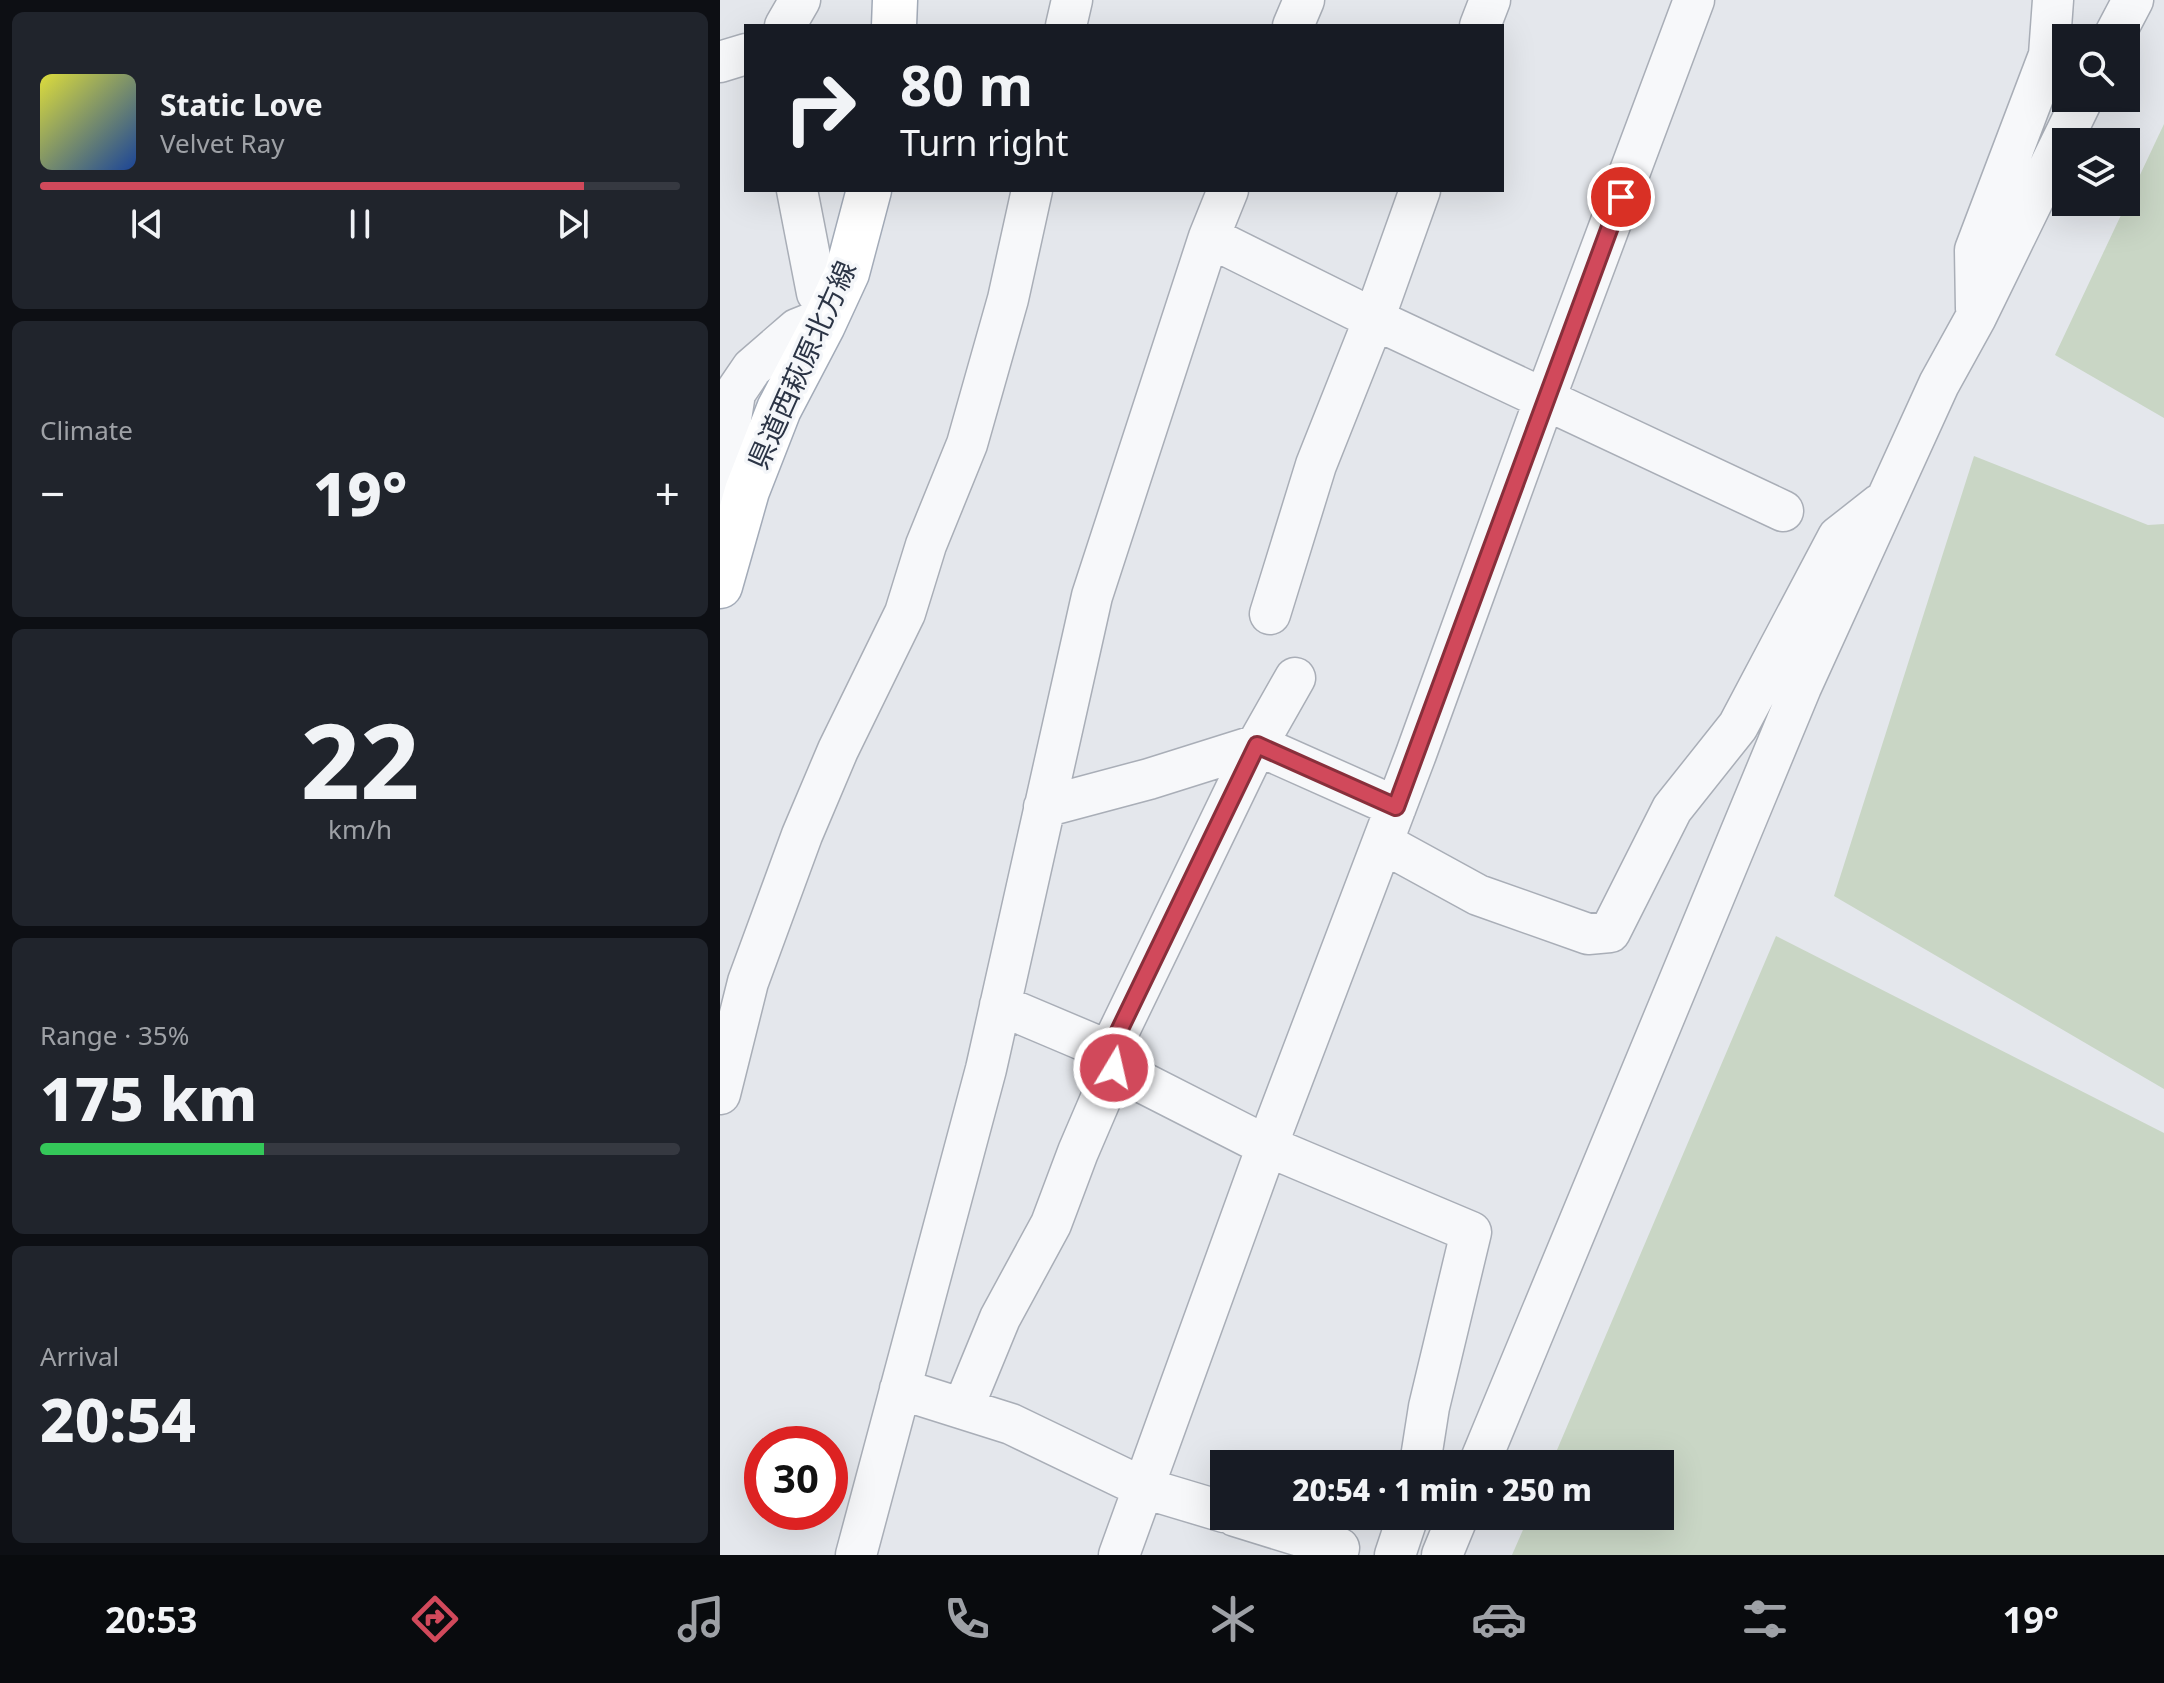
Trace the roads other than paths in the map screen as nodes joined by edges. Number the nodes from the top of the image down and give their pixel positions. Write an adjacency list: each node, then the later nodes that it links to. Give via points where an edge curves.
1 (800, 0): 9 (street)
2 (895, 0): 10 (main road)
3 (1072, 0): 11 (street)
4 (1304, 0): 12 (street)
5 (1490, 0): 13 (street)
6 (1694, 0): 28 (street)
7 (2053, 0): 25 (street, via 2049,55 1975,250)
8 (2133, 0): 14 (street)
9 (786, 24)
10 (894, 24)
11 (1066, 24)
12 (1294, 24)
13 (1481, 24)
14 (2120, 24)
15 (744, 55): 16 (street)
16 (720, 62)
17 (2076, 112): 25 (street)
18 (797, 192): 24 (street, via 817,293)
19 (868, 192): 24 (main road, 県道西萩原北方線, via 847,273)
20 (1032, 192): 40 (street, via 967,444 905,613 802,835 748,982)
21 (1227, 192): 23 (street)
22 (1419, 192): 26 (street)
23 (1209, 237): 26 (street); 36 (street, via 1092,596)
24 (829, 312): 27 (street, via 797,329); 31 (main road, 県道西萩原北方線, via 779,409)
25 (1976, 317): 29 (street)
26 (1374, 319): 28 (street); 33 (street, via 1316,465)
27 (728, 390): 31 (street, via 723,501)
28 (1545, 399): 30 (street); 37 (street)
29 (1886, 499): 37 (street, via 1838,537 1738,726 1672,809 1610,932 1588,934 1478,895); 45 (street, via 1801,687)
30 (1783, 511)
31 (733, 541): 32 (main road, 県道西萩原北方線)
32 (720, 586)
33 (1270, 614)
34 (1295, 678): 35 (street)
35 (1257, 745): 36 (street); 37 (street); 39 (street, via 1118,1033)
36 (1044, 807): 38 (street)
37 (1389, 825): 41 (street)
38 (1000, 1005): 39 (street); 42 (street)
39 (1115, 1061): 41 (street); 43 (street, via 1051,1224 1000,1318)
40 (720, 1094)
41 (1267, 1146): 44 (street, via 1471,1232); 46 (street)
42 (900, 1389): 43 (street); 52 (street)
43 (963, 1408): 46 (street, via 1011,1424)
44 (1422, 1450)
45 (1485, 1450)
46 (1144, 1488): 47 (street); 53 (street)
47 (1210, 1508)
48 (1280, 1530): 51 (street)
49 (1403, 1530): 54 (street)
50 (1452, 1530): 55 (street)
51 (1339, 1548)
52 (856, 1555)
53 (1119, 1555)
54 (1395, 1555)
55 (1442, 1555)

